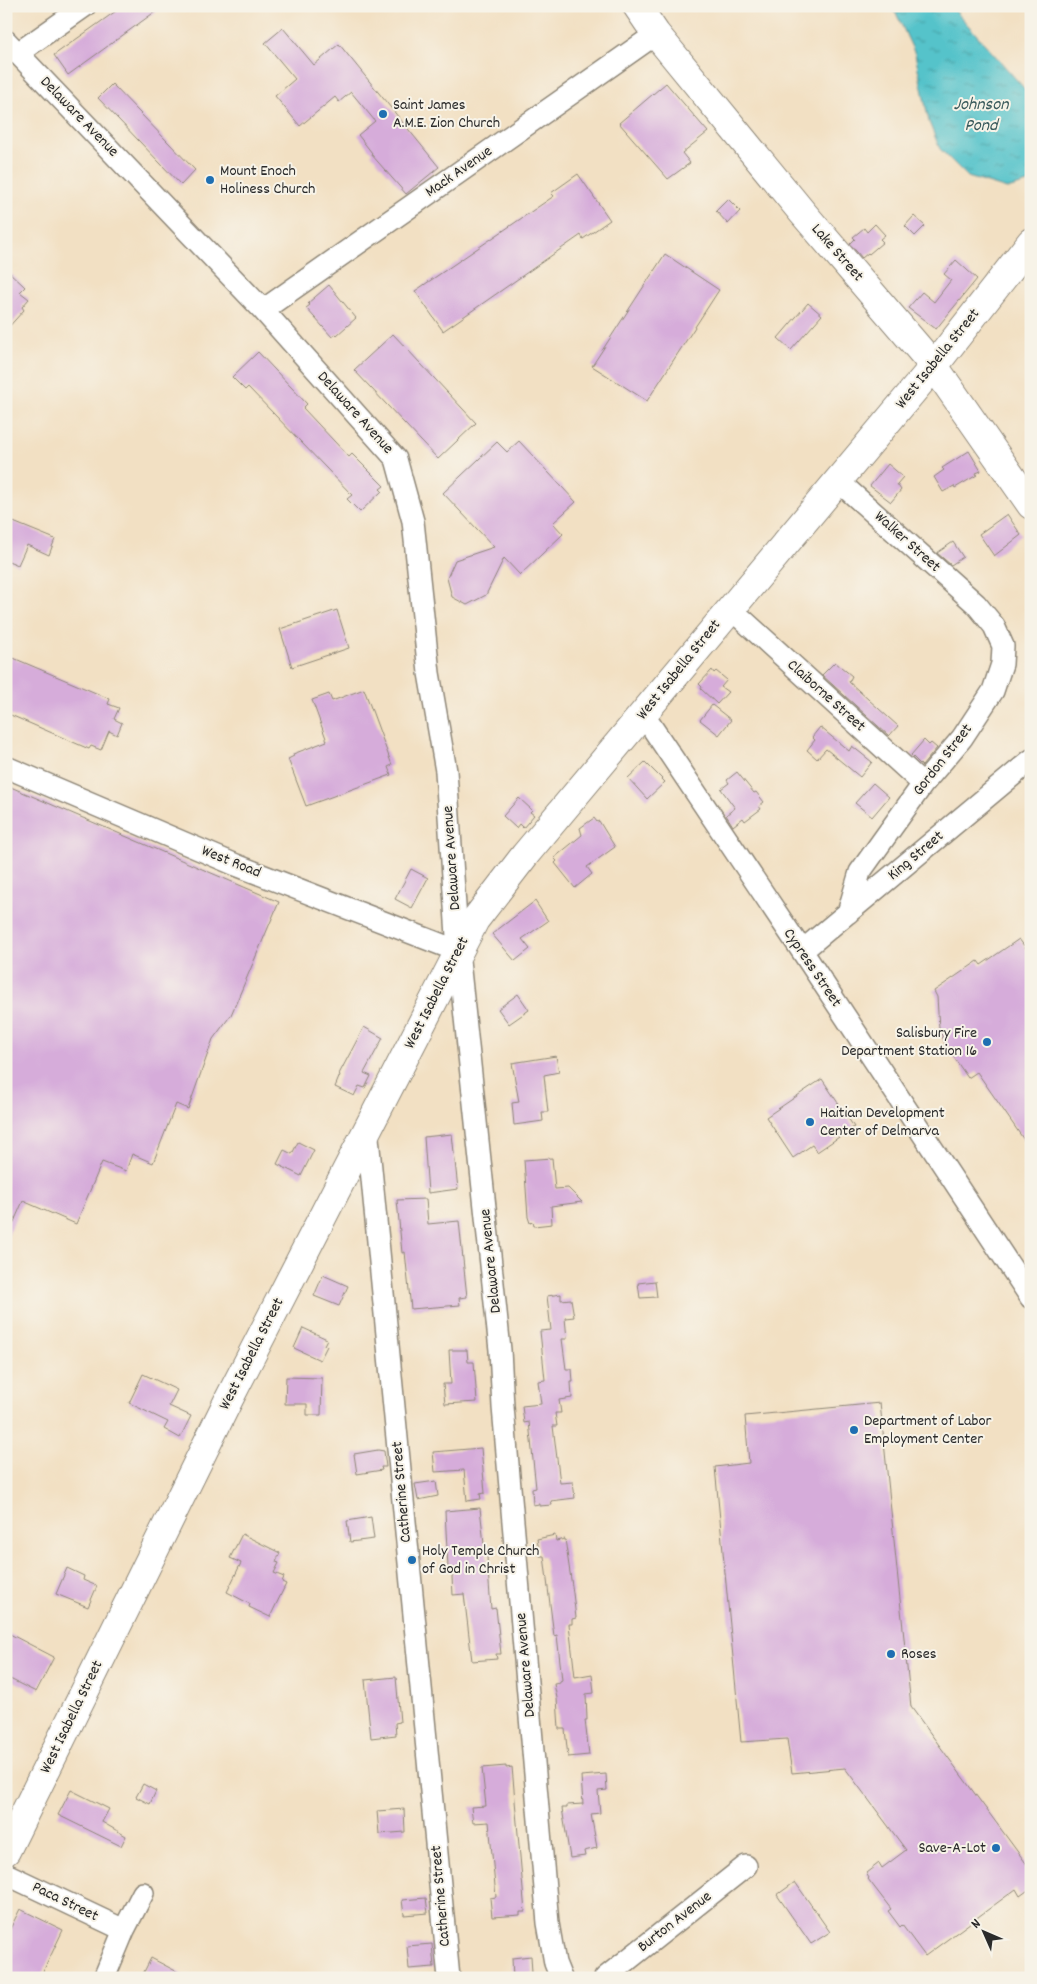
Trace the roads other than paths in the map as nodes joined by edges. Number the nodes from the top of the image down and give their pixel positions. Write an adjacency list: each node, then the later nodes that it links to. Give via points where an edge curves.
1 (85, 6): 4 (street)
2 (637, 6): 3 (street, Lake Street)
3 (656, 34): 6 (street, Mack Avenue); 7 (street, Lake Street)
4 (12, 47): 6 (street, Delaware Avenue)
5 (1031, 242): 7 (street, West Isabella Street)
6 (263, 310): 17 (street, Delaware Avenue, via 396,459 412,521 429,673 446,771)
7 (934, 366): 8 (street, West Isabella Street); 9 (street, Lake Street)
8 (837, 480): 10 (street, Walker Street); 11 (street, West Isabella Street)
9 (1031, 505)
10 (976, 604): 15 (street, Gordon Street, via 997,631 1003,646 1002,664 993,691 967,730)
11 (730, 608): 12 (street, West Isabella Street); 15 (street, Claiborne Street)
12 (643, 714): 17 (street, West Isabella Street, via 497,889 474,920); 18 (street, Cypress Street)
13 (1031, 760): 16 (street, King Street)
14 (6, 767): 17 (street, West Road, via 236,865)
15 (923, 784): 16 (street, Gordon Street, via 860,872)
16 (848, 913): 18 (street, King Street)
17 (458, 951): 19 (street, West Isabella Street); 28 (street, Delaware Avenue, via 500,1350 548,1924)
18 (802, 951): 20 (street, Cypress Street)
19 (368, 1126): 21 (street, West Isabella Street, via 233,1390); 27 (street, Catherine Street)
20 (1031, 1298)
21 (6, 1851)
22 (746, 1866): 29 (street, Burton Avenue)
23 (6, 1874): 25 (street, Paca Street)
24 (144, 1892): 25 (street)
25 (124, 1930): 26 (street)
26 (104, 1978)
27 (449, 1978)
28 (561, 1978)
29 (605, 1978)

